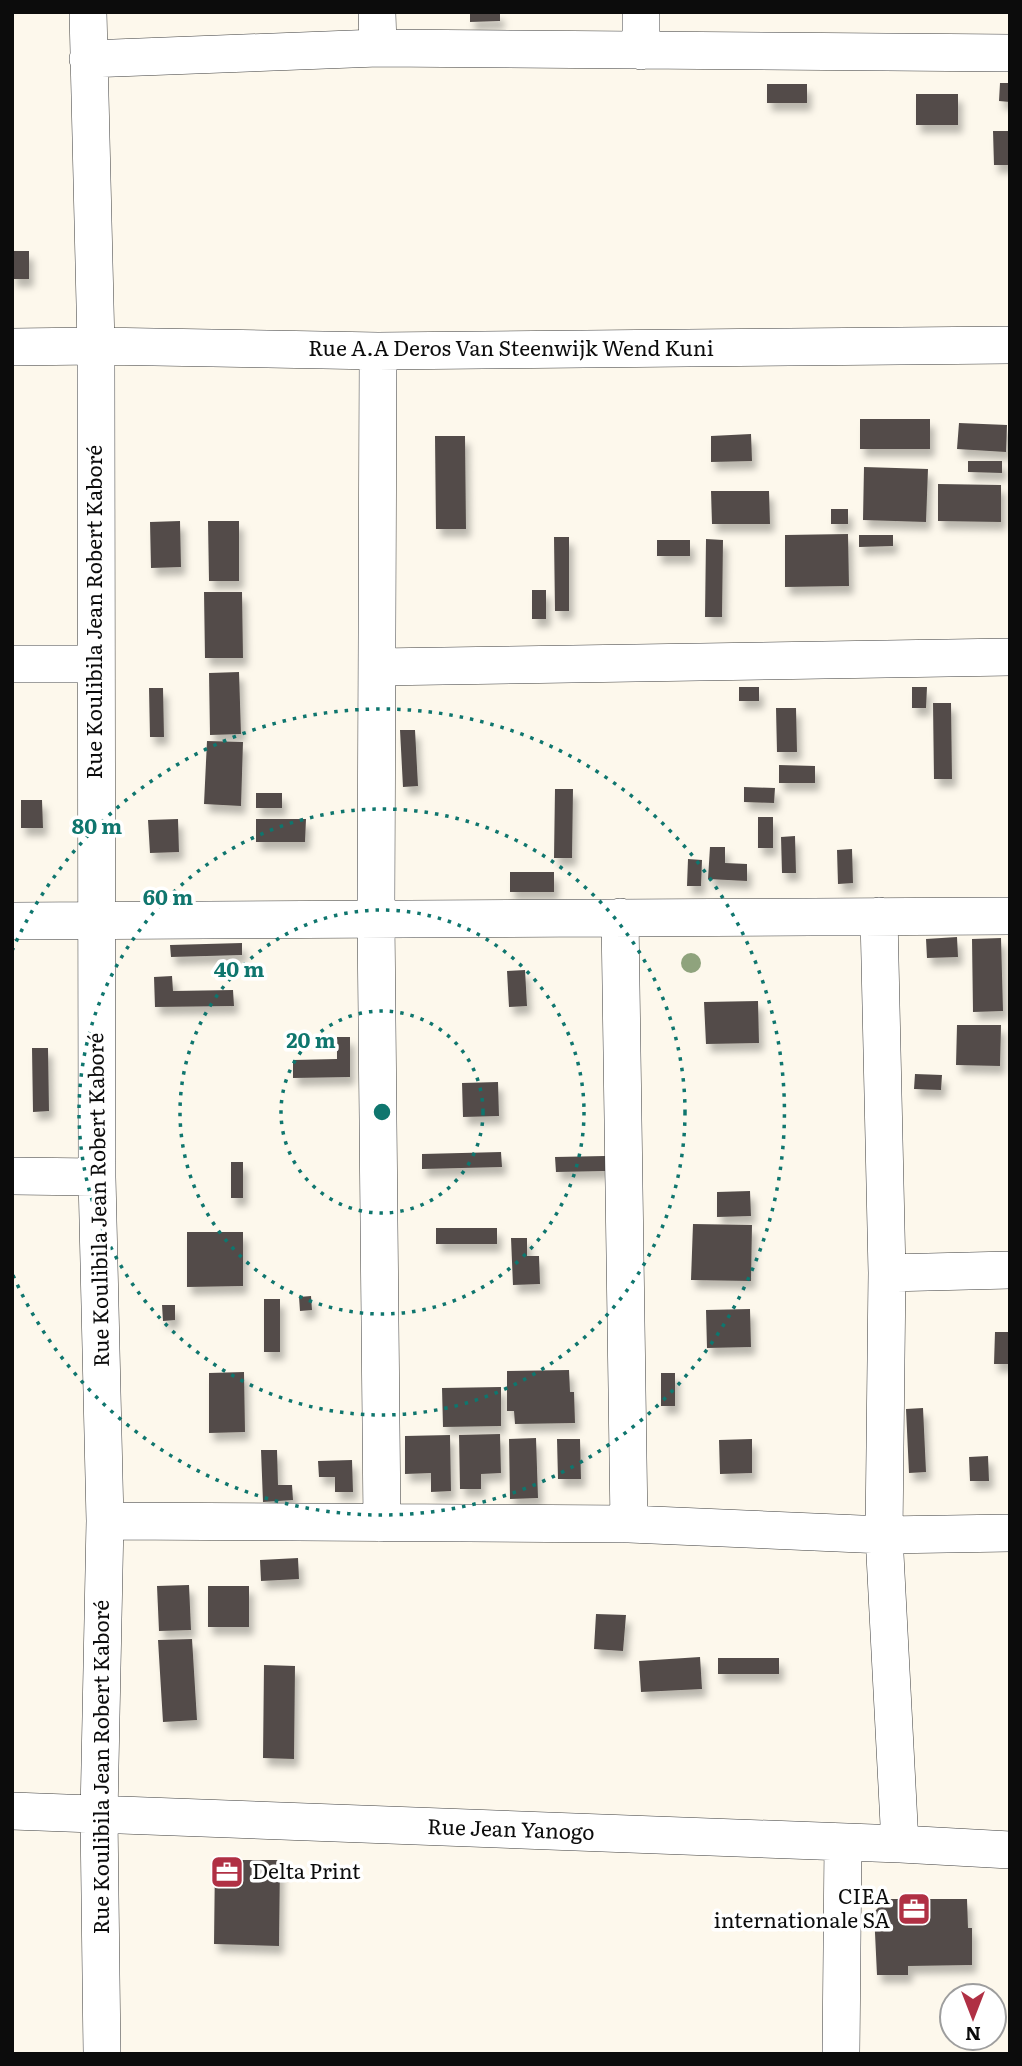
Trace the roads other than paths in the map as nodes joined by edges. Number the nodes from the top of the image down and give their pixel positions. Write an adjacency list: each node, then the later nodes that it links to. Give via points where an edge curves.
1 (88, 12): 7 (street, Rue Koulibila Jean Robert Kaboré)
2 (377, 12): 4 (street)
3 (641, 12): 5 (street)
4 (378, 48): 5 (street); 7 (street)
5 (641, 51): 6 (street)
6 (1010, 53)
7 (88, 59): 9 (street, Rue Koulibila Jean Robert Kaboré)
8 (1010, 345): 11 (street, Rue A.A Deros Van Steenwijk Wend Kuni)
9 (96, 346): 10 (street, Rue A.A Deros Van Steenwijk Wend Kuni); 11 (street, Rue A.A Deros Van Steenwijk Wend Kuni); 14 (street, Rue Koulibila Jean Robert Kaboré)
10 (12, 347)
11 (378, 351): 15 (street)
12 (1010, 657): 15 (street)
13 (12, 664): 14 (street)
14 (95, 664): 20 (street, Rue Koulibila Jean Robert Kaboré)
15 (377, 667): 19 (street)
16 (879, 916): 17 (street); 18 (street); 25 (street)
17 (1010, 916)
18 (620, 917): 19 (street); 28 (street)
19 (376, 918): 20 (street); 27 (street)
20 (95, 920): 21 (street); 23 (street, Rue Koulibila Jean Robert Kaboré)
21 (12, 921)
22 (12, 1176): 23 (street)
23 (97, 1177): 26 (street, Rue Koulibila Jean Robert Kaboré)
24 (1010, 1270): 25 (street)
25 (887, 1273): 30 (street)
26 (105, 1521): 27 (street); 32 (street, Rue Koulibila Jean Robert Kaboré)
27 (382, 1523): 28 (street)
28 (629, 1524): 30 (street)
29 (1010, 1533): 30 (street)
30 (884, 1535): 34 (street)
31 (12, 1811): 32 (street, Rue Jean Yanogo)
32 (99, 1815): 33 (street, Rue Jean Yanogo); 36 (street, Rue Koulibila Jean Robert Kaboré)
33 (843, 1842): 34 (street, Rue Jean Yanogo); 37 (street)
34 (900, 1844): 35 (street, Rue Jean Yanogo)
35 (1010, 1850)
36 (102, 2054)
37 (841, 2054)

